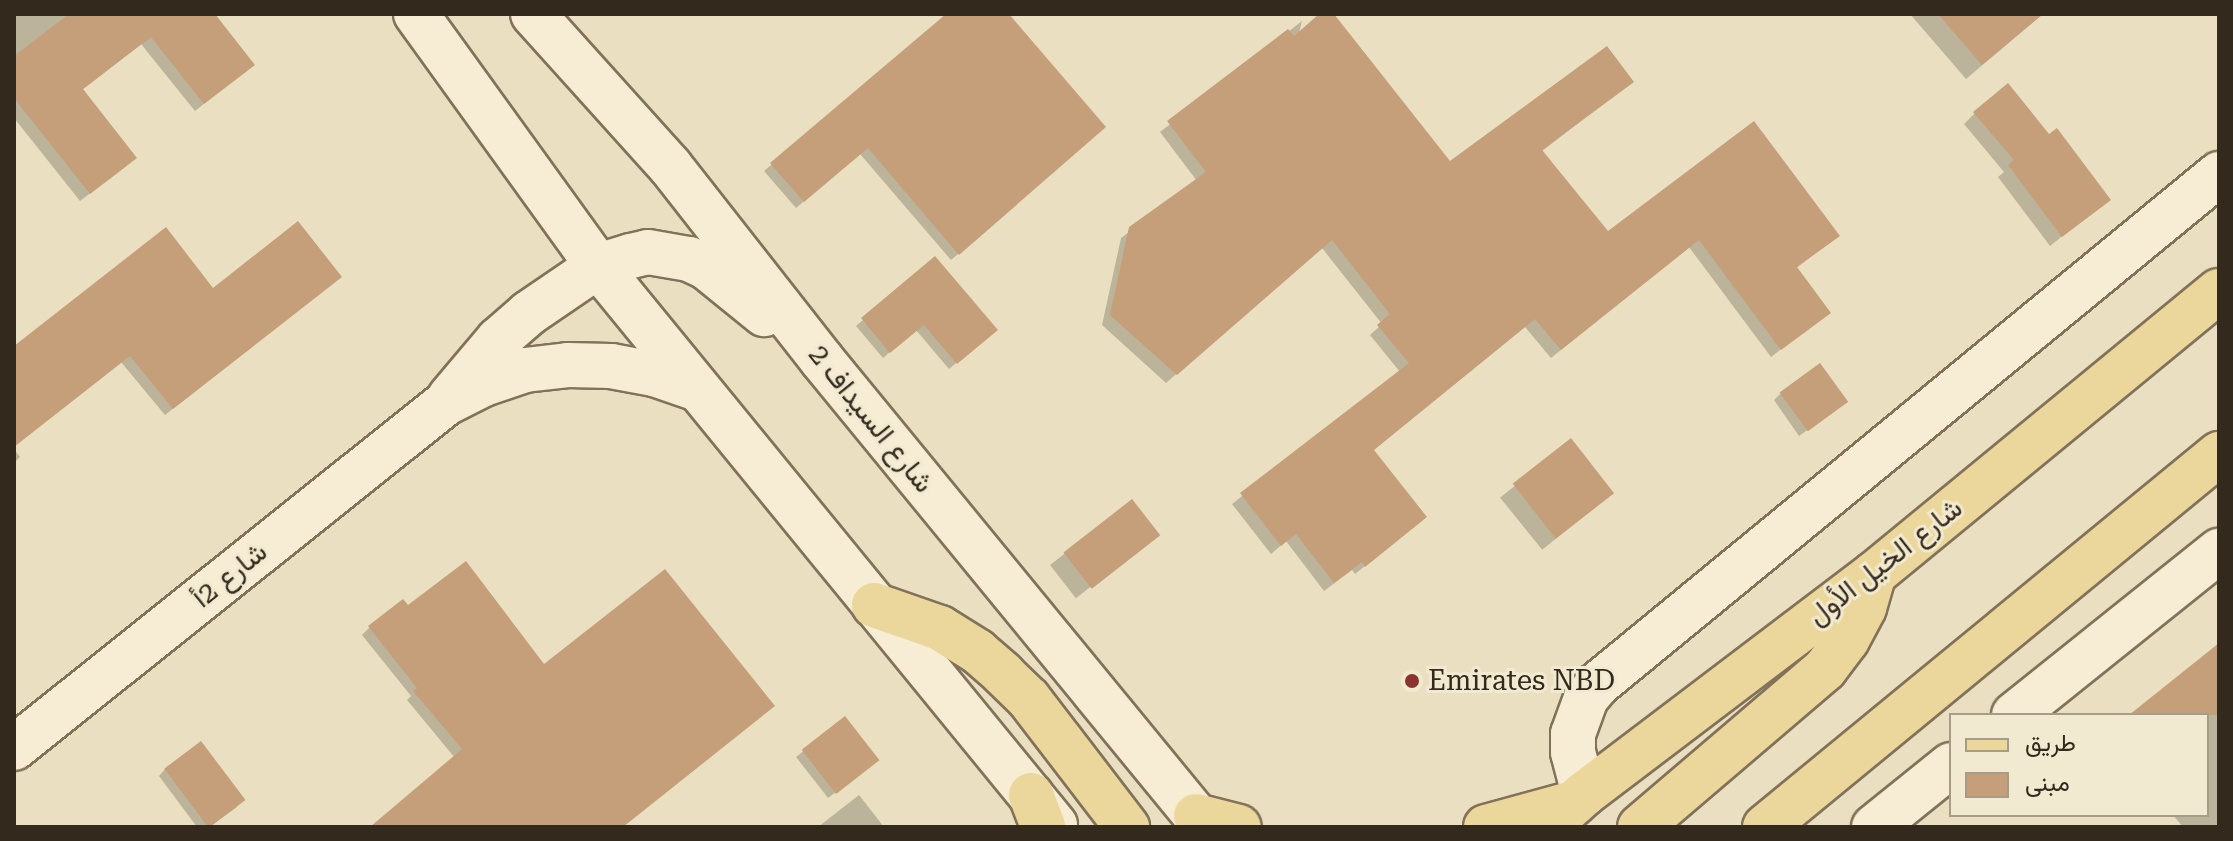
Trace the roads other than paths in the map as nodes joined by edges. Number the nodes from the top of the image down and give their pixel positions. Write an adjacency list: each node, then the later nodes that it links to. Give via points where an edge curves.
1 (416, 14): 4 (street)
2 (533, 14): 6 (street, شارع السيداف 2, via 670,166)
3 (2219, 174): 16 (street, via 1598,684 1586,698 1573,734)
4 (598, 266): 6 (street, شارع 2أ, via 648,252 689,259); 7 (street); 8 (street, شارع 2أ, via 498,340)
5 (2219, 291): 11 (main road, شارع الخيل الأول)
6 (822, 360): 18 (street, شارع السيداف 2)
7 (695, 388): 8 (street, شارع 2أ, via 611,366 568,365 525,370); 12 (street)
8 (446, 403): 14 (street, شارع 2أ)
9 (2219, 454): 23 (main road)
10 (2219, 551): 13 (street)
11 (1874, 574): 16 (main road, شارع الخيل الأول); 22 (main road, via 1864,608 1825,669)
12 (874, 605): 17 (street); 19 (main road, via 940,628 977,651 1028,698)
13 (2016, 713)
14 (14, 748)
15 (1949, 767): 24 (street)
16 (1568, 808): 21 (main road)
17 (1044, 816)
18 (1200, 822): 20 (main road)
19 (1127, 827)
20 (1239, 827)
21 (1486, 827)
22 (1640, 827)
23 (1765, 827)
24 (1874, 827)

